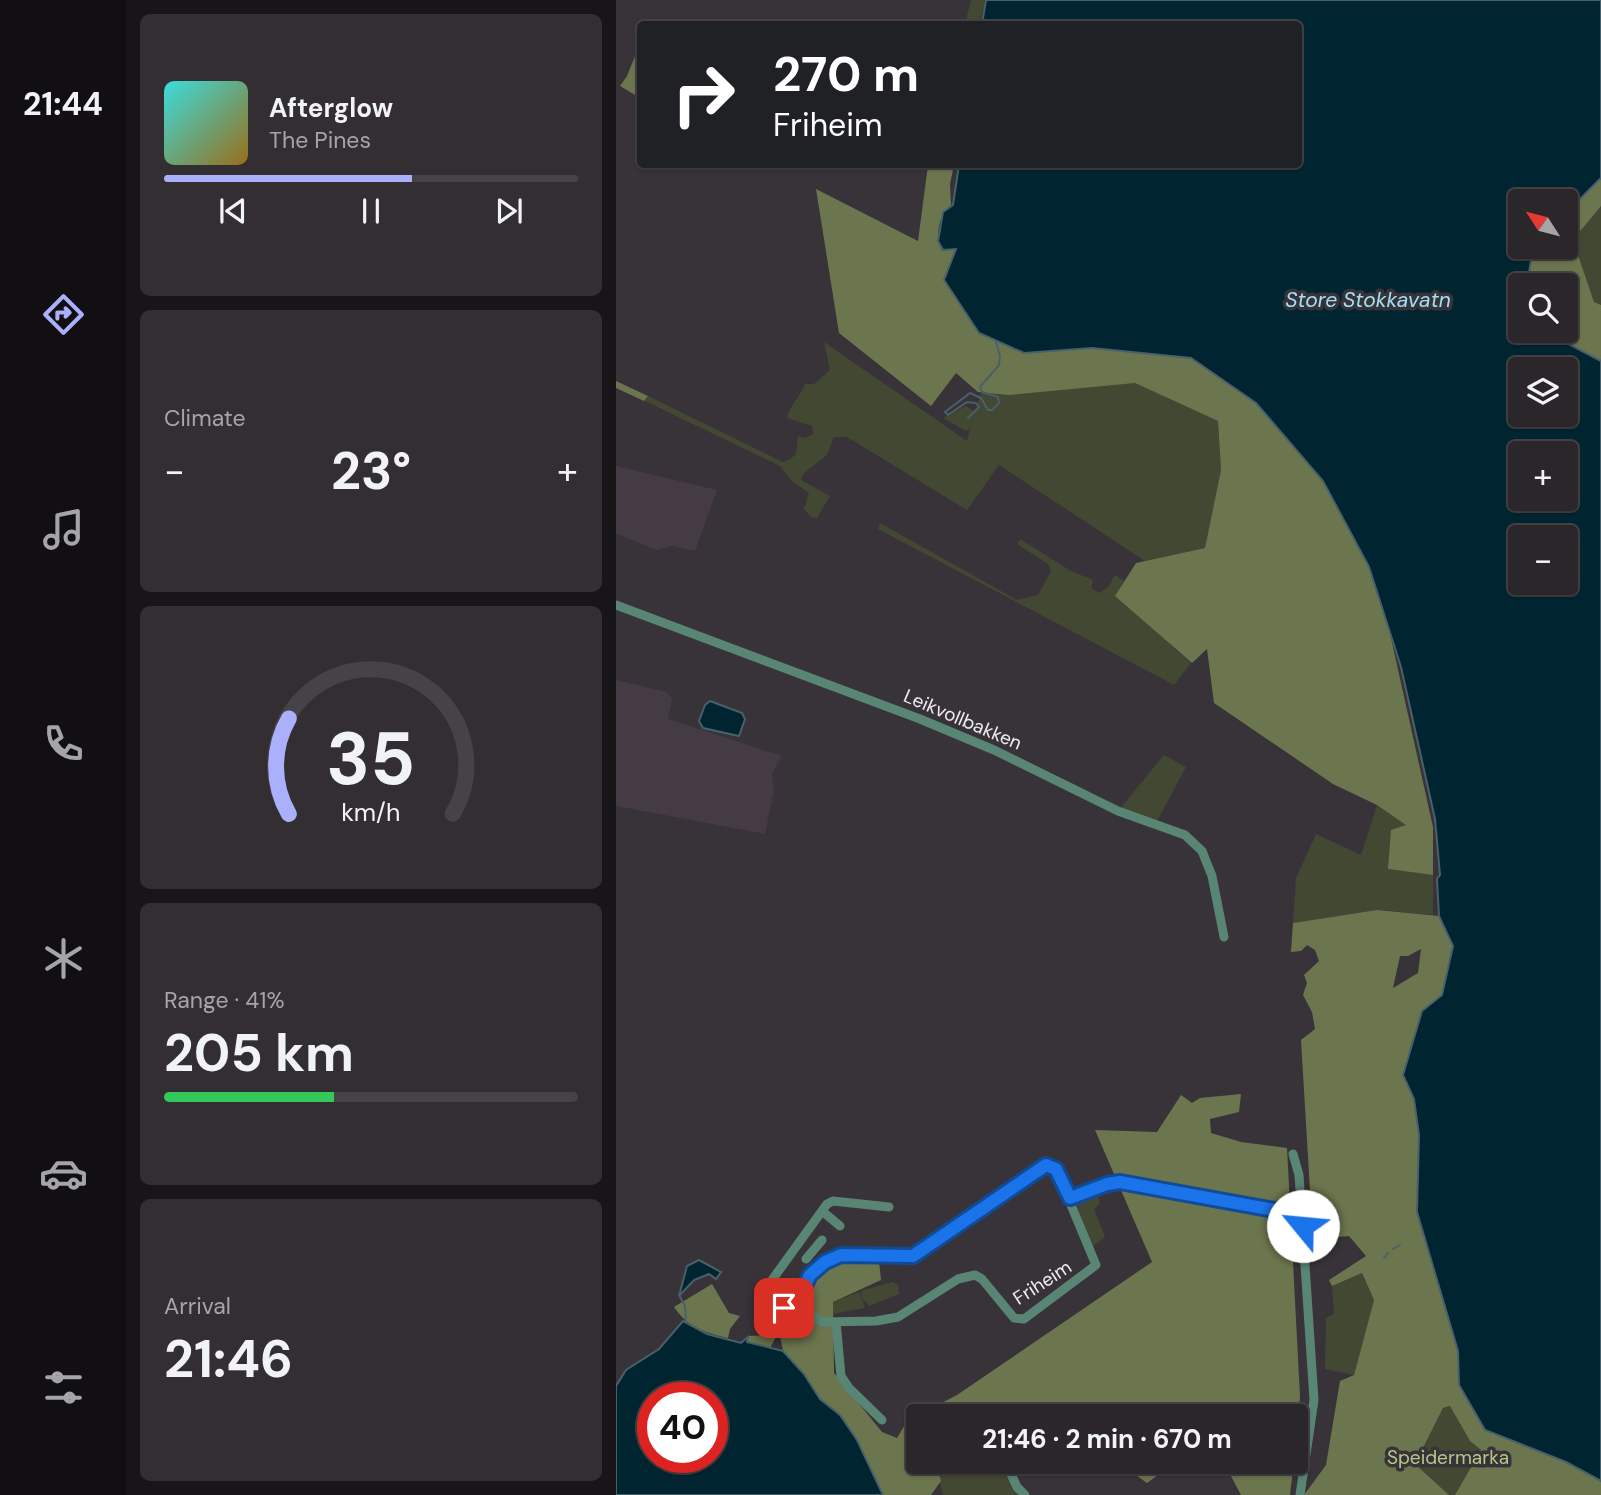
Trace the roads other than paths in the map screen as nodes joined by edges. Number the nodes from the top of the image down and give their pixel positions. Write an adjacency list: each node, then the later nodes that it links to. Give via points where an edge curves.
1 (616, 605): 2 (street, Leikvollbakken, via 920,719 1118,811 1185,835 1202,851 1212,876)
2 (1224, 937)
3 (1293, 1154): 7 (street)
4 (1070, 1198): 7 (street, via 1114,1182); 11 (street, Friheim, via 1056,1169 1046,1165 913,1256 841,1255 825,1262); 12 (street, Friheim, via 1096,1265 1024,1319 1014,1318 982,1279 970,1275 895,1318)
5 (889, 1207): 6 (street, via 833,1202)
6 (822, 1211): 8 (street); 10 (street)
7 (1302, 1215): 17 (street, via 1314,1400)
8 (841, 1226)
9 (821, 1240): 10 (street, via 809,1261)
10 (792, 1252): 11 (street, via 772,1280)
11 (796, 1294): 12 (street, via 816,1319); 13 (street, Friheim)
12 (836, 1322): 14 (street, via 844,1382)
13 (775, 1323)
14 (882, 1420)
15 (1011, 1474): 16 (street)
16 (1025, 1495)
17 (1300, 1495)

